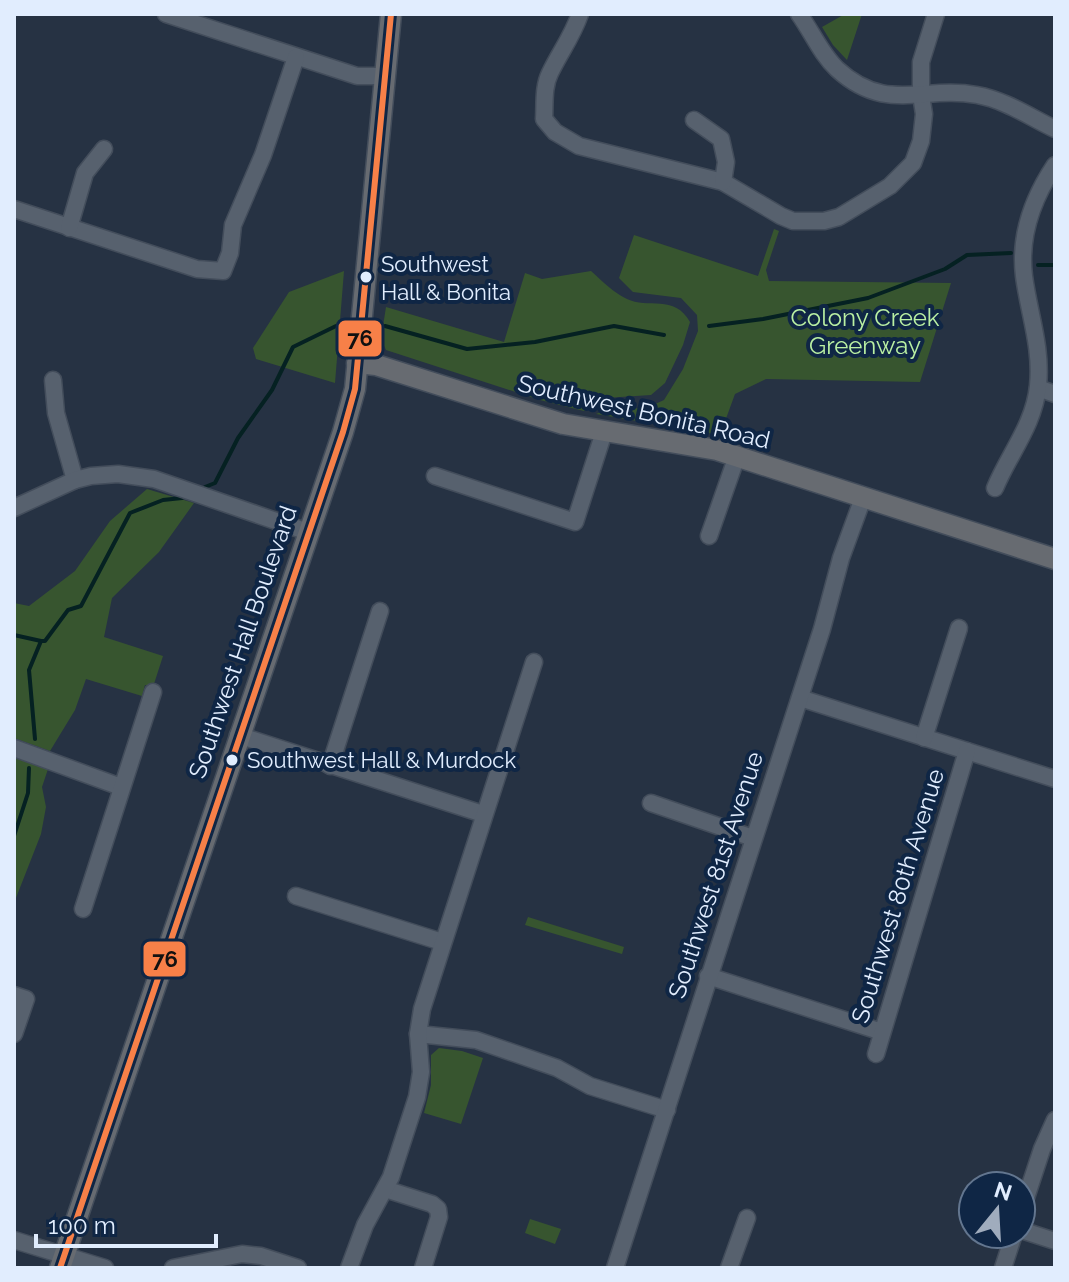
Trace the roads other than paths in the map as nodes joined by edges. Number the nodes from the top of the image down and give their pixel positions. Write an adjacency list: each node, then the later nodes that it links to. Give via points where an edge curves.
1 (166, 14): 6 (street)
2 (391, 14): 7 (main road, Southwest Hall Boulevard)
3 (580, 14): 13 (street, via 546,84 544,119 555,132 579,146)
4 (799, 14): 8 (street, via 830,62 849,79 890,96)
5 (936, 14): 8 (street, via 921,62)
6 (296, 57): 7 (street, via 357,76); 15 (street, via 233,225 223,271 197,269)
7 (385, 76): 16 (main road, Southwest Hall Boulevard)
8 (921, 95): 10 (street, via 988,97); 13 (street, via 921,141 913,163 890,186 839,217 793,221)
9 (694, 120): 13 (street, via 721,139)
10 (1055, 129)
11 (104, 149): 15 (street, via 85,173)
12 (1055, 165): 18 (street, via 1040,187 1022,252 1039,348)
13 (723, 182)
14 (14, 209): 15 (street)
15 (69, 228)
16 (357, 363): 20 (main road, Southwest Bonita Road); 27 (main road, Southwest Hall Boulevard, via 343,432)
17 (53, 380): 23 (street, via 56,413)
18 (1038, 388): 19 (street); 24 (street, via 1022,439)
19 (1055, 394)
20 (604, 432): 21 (main road, Southwest Bonita Road); 22 (street, via 575,522)
21 (737, 456): 25 (main road, Southwest Bonita Road); 28 (street)
22 (435, 476)
23 (75, 480): 26 (street); 27 (street, via 118,474 154,479)
24 (995, 488)
25 (863, 498): 29 (main road, Southwest Bonita Road); 34 (street, Southwest 81st Avenue)
26 (14, 508)
27 (308, 532): 35 (main road, Southwest Hall Boulevard)
28 (709, 536)
29 (1055, 559)
30 (380, 611): 39 (street)
31 (959, 628): 36 (street)
32 (534, 662): 43 (street)
33 (153, 692): 41 (street)
34 (800, 698): 36 (street); 44 (street, Southwest 81st Avenue)
35 (238, 735): 39 (street); 60 (main road, Southwest Hall Boulevard)
36 (924, 738): 38 (street)
37 (14, 748): 41 (street)
38 (967, 751): 40 (street); 50 (street, Southwest 80th Avenue)
39 (330, 766): 43 (street)
40 (1055, 779)
41 (121, 787): 46 (street)
42 (651, 803): 44 (street)
43 (483, 814): 47 (street)
44 (753, 838): 48 (street, Southwest 81st Avenue)
45 (296, 896): 47 (street)
46 (83, 909)
47 (442, 942): 52 (street)
48 (708, 976): 50 (street); 54 (street, Southwest 81st Avenue)
49 (14, 995): 51 (street, via 26,999)
50 (882, 1032): 53 (street, Southwest 80th Avenue)
51 (14, 1034)
52 (418, 1034): 54 (street, via 476,1040); 57 (street, via 420,1085)
53 (876, 1054)
54 (667, 1110): 67 (street, Southwest 81st Avenue)
55 (1055, 1120): 56 (street)
56 (1035, 1170)
57 (385, 1189): 65 (street); 66 (street, via 438,1209)
58 (747, 1218): 68 (street)
59 (14, 1240): 60 (street)
60 (61, 1262): 62 (street)
61 (204, 1265): 63 (street); 64 (street, via 220,1256 251,1254)
62 (105, 1268)
63 (173, 1268)
64 (298, 1268)
65 (349, 1268)
66 (423, 1268)
67 (615, 1268)
68 (729, 1268)

